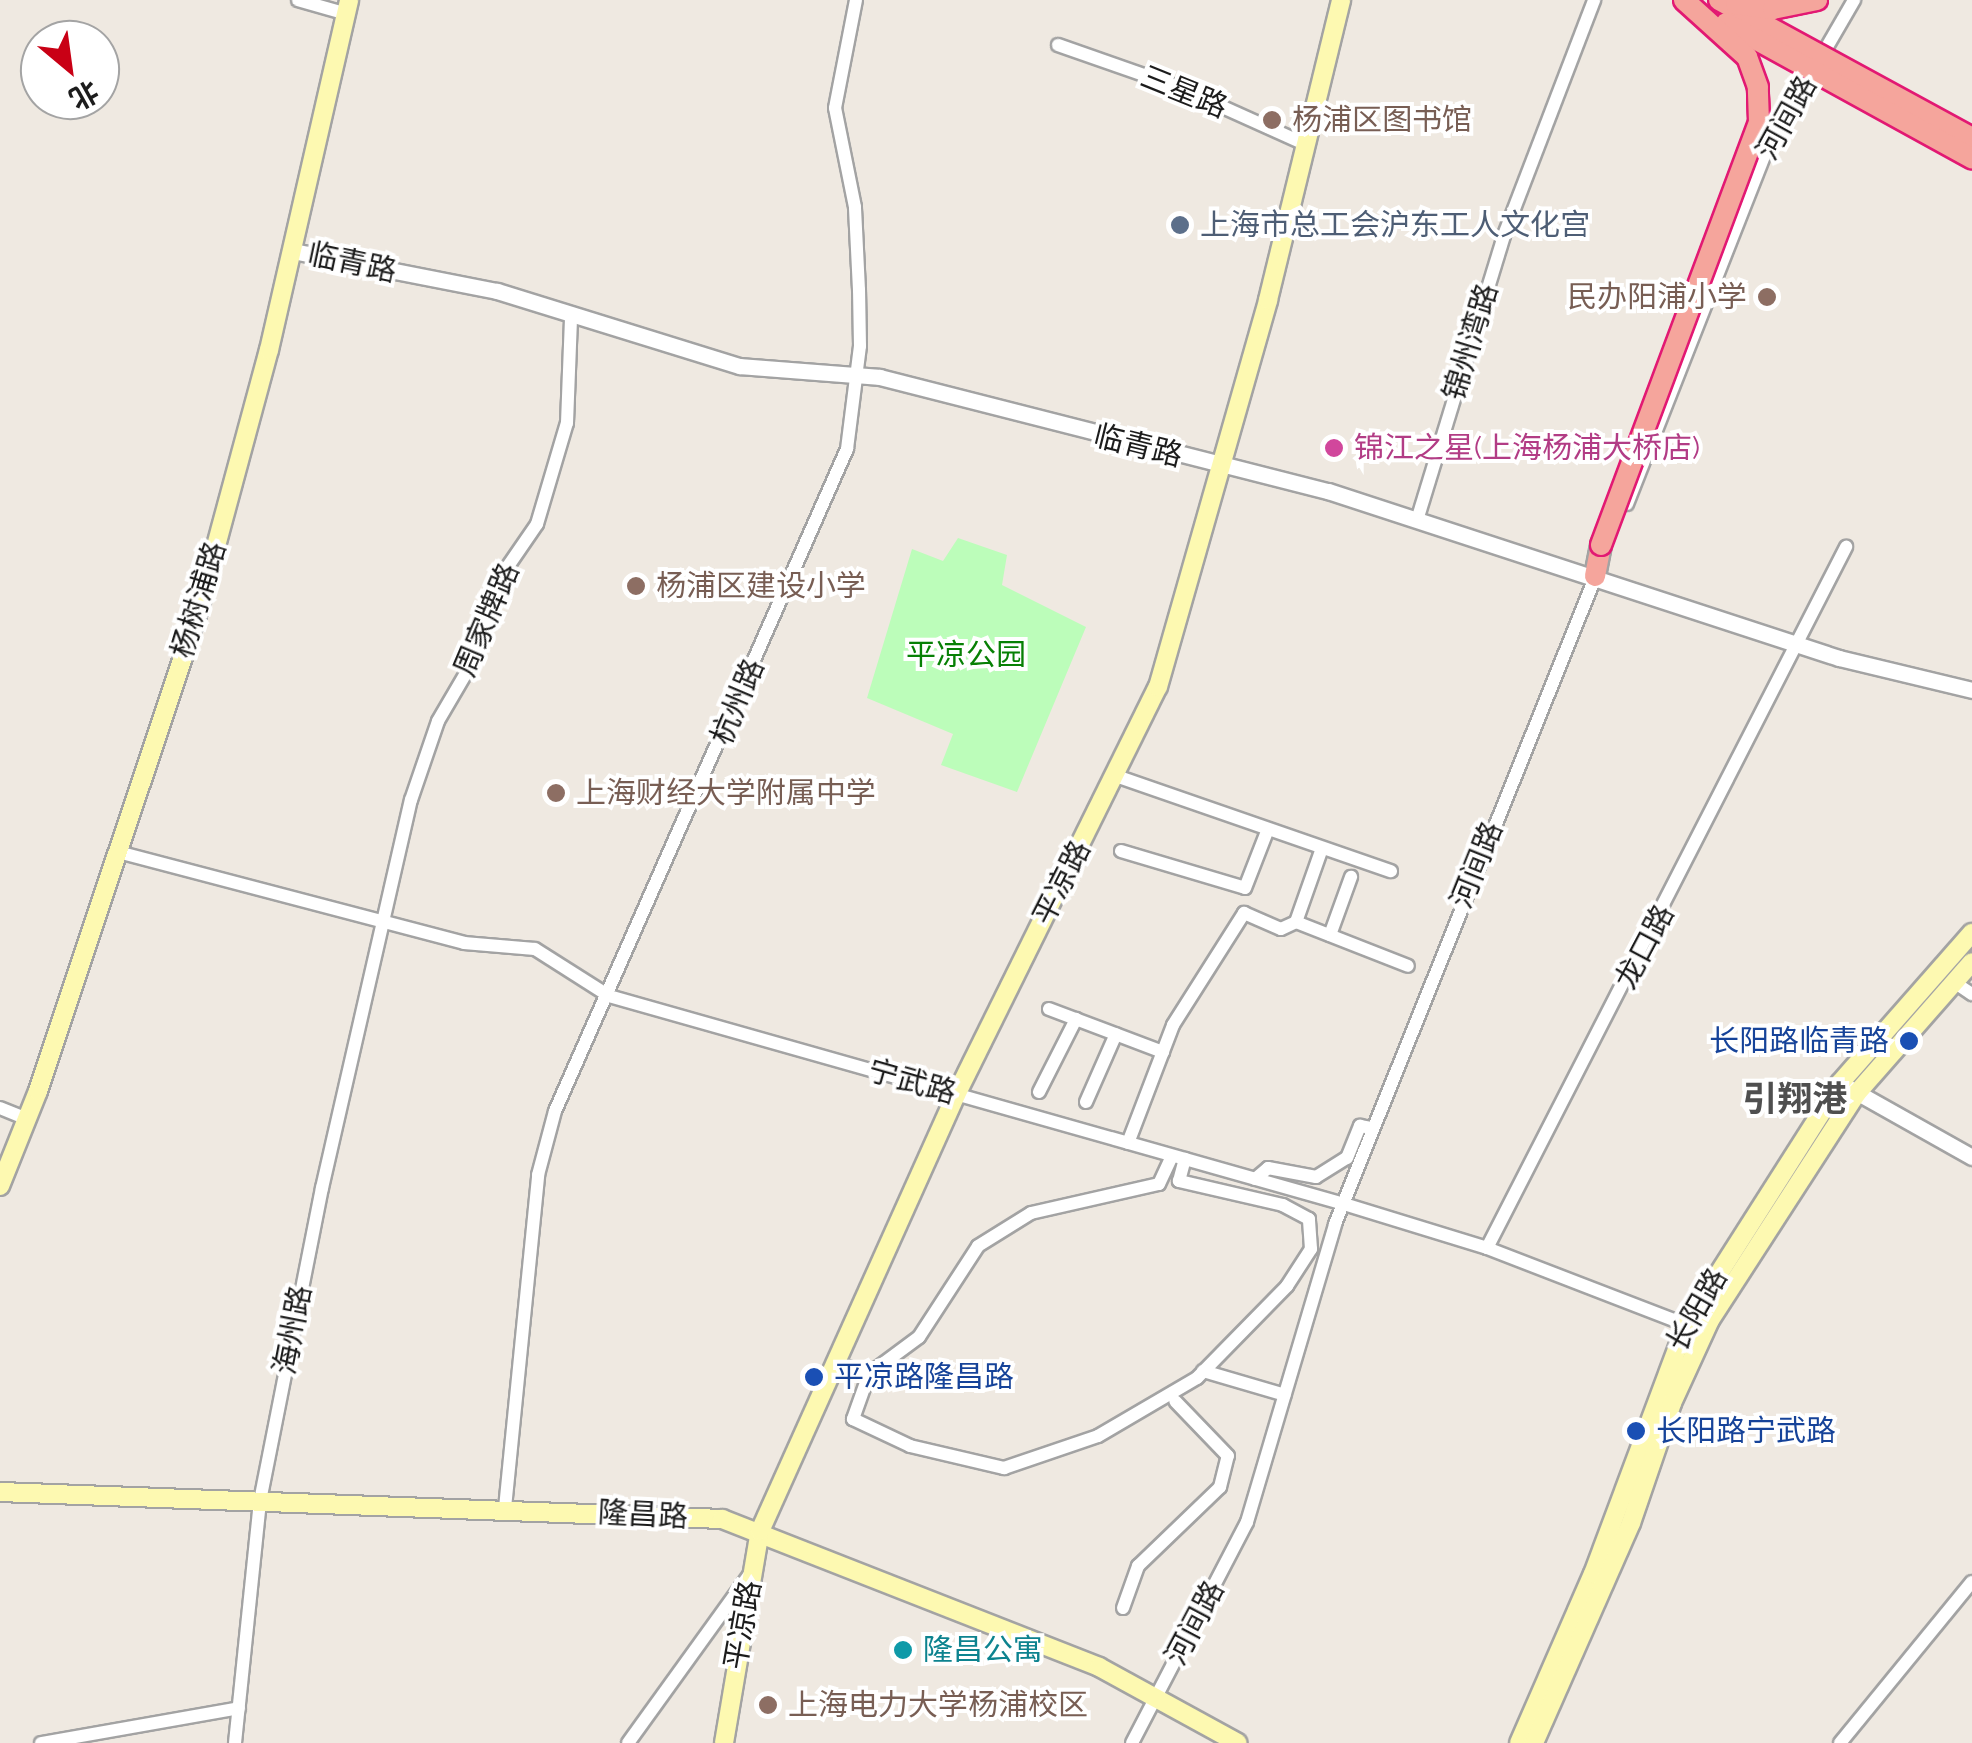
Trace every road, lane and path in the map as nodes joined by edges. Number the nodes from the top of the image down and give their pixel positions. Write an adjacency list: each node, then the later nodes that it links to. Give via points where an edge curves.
1 (298, 0): 9 (street)
2 (856, 0): 16 (street, 杭州路, via 835,108 855,206)
3 (1341, 0): 12 (main road, 平凉路)
4 (1594, 0): 18 (street, 锦州湾路, via 1504,235)
5 (1684, 0): 13 (highway, bridge); 20 (highway, bridge, via 1747,57 1758,87 1759,122 1601,545)
6 (1722, 0): 7 (highway, bridge, via 1773,9); 11 (highway, bridge)
7 (1818, 0)
8 (1854, 0): 20 (street, 河间路, via 1758,170)
9 (348, 7): 14 (main road, 杨树浦路)
10 (1058, 45): 12 (street, 三星路, via 1178,87)
11 (1972, 138)
12 (1308, 145): 17 (main road, 平凉路)
13 (1972, 158)
14 (293, 251): 15 (street, 临青路, via 497,292); 27 (main road, 杨树浦路, via 199,609)
15 (571, 317): 16 (street, 临青路, via 740,366); 31 (street, 周家牌路, via 561,452 537,524 502,576 473,661 417,774)
16 (855, 372): 17 (street, 临青路); 38 (street, 杭州路, via 847,449)
17 (1221, 466): 18 (street, 临青路); 23 (main road, 平凉路, via 1158,687)
18 (1418, 518): 20 (street, 临青路)
19 (1846, 547): 21 (street, 龙口路)
20 (1596, 576): 21 (street, 临青路); 50 (street, 河间路)
21 (1799, 643): 22 (street, 临青路); 57 (street, 龙口路)
22 (1972, 690)
23 (1116, 776): 24 (street); 46 (main road, 平凉路)
24 (1268, 829): 25 (street); 26 (street, via 1245,888)
25 (1322, 848): 28 (street); 30 (street)
26 (1121, 850)
27 (118, 852): 31 (street, 宁武路); 49 (main road, 杨树浦路)
28 (1391, 871)
29 (1350, 878): 33 (street)
30 (1296, 922): 33 (street); 42 (street, via 1281,930 1244,912)
31 (386, 924): 38 (street, 宁武路, via 464,943 535,949); 66 (street, 海州路, via 322,1188)
32 (1972, 933): 43 (main road, 长阳路)
33 (1330, 935): 35 (street)
34 (1972, 962): 36 (main road, 长阳路)
35 (1408, 966)
36 (1954, 982): 37 (street); 45 (main road, 长阳路)
37 (1972, 994)
38 (609, 996): 46 (street, 宁武路); 67 (street, 杭州路, via 555,1111 538,1176)
39 (1049, 1009): 40 (street)
40 (1076, 1019): 41 (street); 44 (street)
41 (1116, 1034): 42 (street); 47 (street)
42 (1163, 1052): 51 (street)
43 (1840, 1082): 45 (street); 58 (main road, 长阳路)
44 (1039, 1092)
45 (1858, 1093): 52 (street); 59 (main road, 长阳路)
46 (956, 1095): 51 (street, 宁武路); 60 (main road, 平凉路)
47 (1086, 1102)
48 (0, 1108): 49 (street)
49 (27, 1119): 55 (main road, 杨树浦路)
50 (1371, 1128): 54 (street, via 1360,1126 1347,1158 1316,1177 1268,1168); 56 (street, 河间路)
51 (1128, 1144): 53 (street, 宁武路)
52 (1972, 1156)
53 (1178, 1157): 54 (street, 宁武路); 61 (street, via 1179,1181 1284,1205 1309,1219 1312,1249 1287,1286); 62 (street, via 1159,1184 1031,1212 978,1246 919,1336)
54 (1255, 1179): 56 (street, 宁武路)
55 (0, 1186)
56 (1344, 1204): 57 (street, 宁武路); 63 (street, 河间路)
57 (1487, 1248): 58 (street, 宁武路)
58 (1686, 1325): 59 (street, 宁武路); 80 (main road, 长阳路, via 1593,1574)
59 (1704, 1333): 81 (main road, 长阳路, via 1632,1523)
60 (838, 1364): 62 (street); 68 (main road, 平凉路)
61 (1204, 1372): 62 (street, via 1098,1436 1004,1468 910,1446 853,1419); 63 (street)
62 (869, 1374)
63 (1285, 1395): 72 (street, 河间路, via 1246,1522)
64 (1175, 1401): 71 (street, via 1228,1456 1220,1487 1138,1566)
65 (0, 1492): 66 (main road, 隆昌路)
66 (260, 1501): 67 (main road, 隆昌路); 73 (street, 海州路)
67 (505, 1508): 68 (main road, 隆昌路, via 722,1519)
68 (760, 1531): 69 (main road, 平凉路); 72 (main road, 隆昌路)
69 (753, 1568): 76 (street); 77 (main road, 平凉路)
70 (1972, 1582): 82 (street)
71 (1124, 1608)
72 (1156, 1696): 78 (street, 河间路); 79 (main road, 隆昌路)
73 (239, 1708): 74 (street); 75 (street, 海州路)
74 (41, 1743)
75 (235, 1743)
76 (628, 1743)
77 (724, 1743)
78 (1132, 1743)
79 (1238, 1743)
80 (1520, 1743)
81 (1534, 1743)
82 (1840, 1743)

